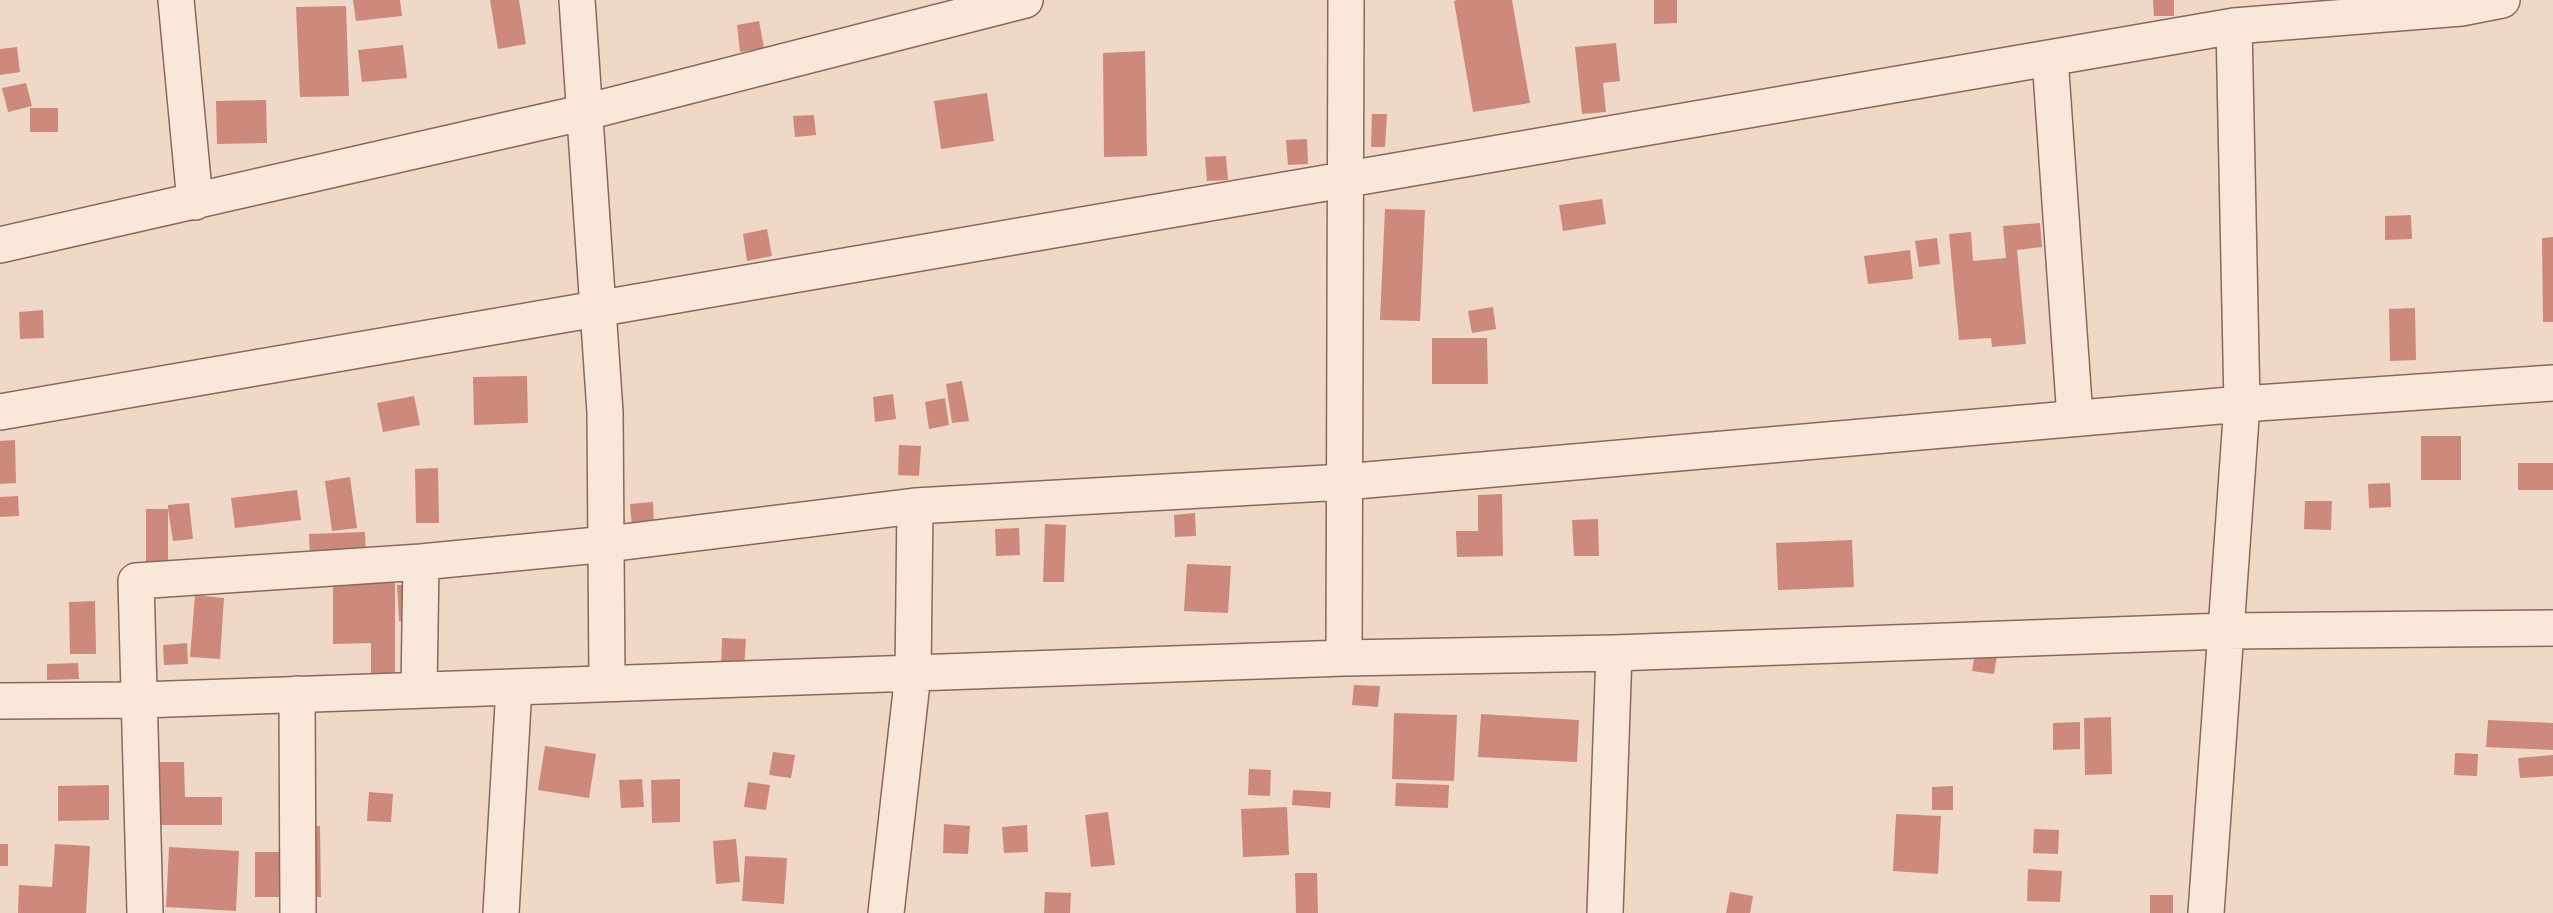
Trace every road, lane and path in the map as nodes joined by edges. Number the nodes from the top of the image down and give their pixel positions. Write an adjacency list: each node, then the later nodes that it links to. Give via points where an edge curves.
1 (176, 0): 10 (street)
2 (577, 0): 8 (street)
3 (1024, 0): 8 (street)
4 (1346, 0): 9 (street)
5 (2502, 0): 6 (street, via 2461,8)
6 (2234, 26): 7 (street); 14 (street)
7 (2050, 58): 9 (street); 16 (street)
8 (586, 111): 10 (street); 12 (street)
9 (1345, 179): 12 (street); 17 (street)
10 (195, 202): 11 (street)
11 (0, 246)
12 (599, 309): 15 (street); 19 (street)
13 (2553, 383): 14 (street)
14 (2242, 404): 16 (street); 22 (street)
15 (0, 412)
16 (2075, 418): 17 (street)
17 (1344, 482): 18 (street); 24 (street)
18 (915, 506): 19 (street); 25 (street)
19 (608, 544): 20 (street); 26 (street)
20 (421, 562): 28 (street); 30 (street, via 136,581)
21 (2553, 628): 22 (street)
22 (2225, 631): 23 (street); 37 (street)
23 (1614, 653): 24 (street); 36 (street)
24 (1344, 658): 25 (street)
25 (913, 674): 26 (street); 35 (street)
26 (607, 683): 27 (street)
27 (514, 687): 28 (street); 34 (street)
28 (419, 690): 29 (street)
29 (297, 694): 30 (street); 33 (street)
30 (141, 700): 31 (street); 32 (street)
31 (0, 701)
32 (145, 913)
33 (298, 913)
34 (501, 913)
35 (886, 913)
36 (1605, 913)
37 (2206, 913)

